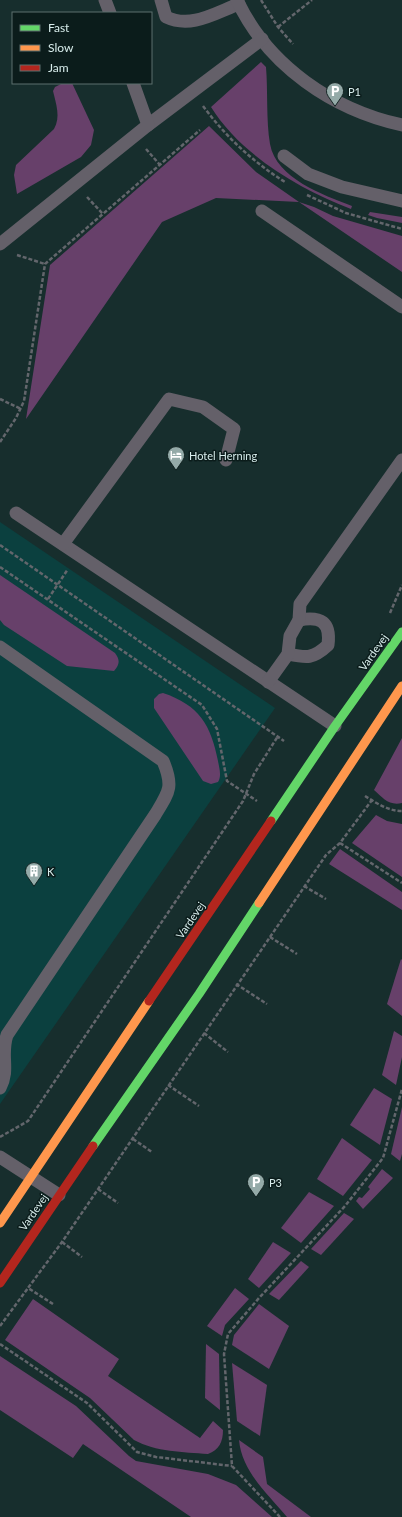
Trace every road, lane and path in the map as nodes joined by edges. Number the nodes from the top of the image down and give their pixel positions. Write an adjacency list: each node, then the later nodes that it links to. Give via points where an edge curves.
1 (105, 0): 6 (lane)
2 (161, 0): 5 (lane, via 166,17 176,22 191,22)
3 (261, 0): 7 (path)
4 (312, 0): 7 (path)
5 (238, 2): 8 (lane)
6 (110, 12)
7 (278, 27): 8 (path); 9 (path)
8 (262, 39): 11 (lane); 12 (lane, via 300,78 336,102 377,120)
9 (297, 48)
10 (133, 84): 11 (lane)
11 (148, 125): 15 (lane)
12 (402, 125)
13 (200, 130): 18 (path)
14 (284, 156): 16 (lane, via 308,174 342,187)
15 (74, 184): 18 (path); 19 (lane)
16 (402, 201)
17 (262, 211): 22 (lane)
18 (103, 214): 21 (path)
19 (0, 244)
20 (15, 254): 21 (path)
21 (45, 264): 24 (path, via 26,394)
22 (402, 308)
23 (0, 399): 24 (path)
24 (21, 409): 25 (path)
25 (0, 442)
26 (226, 460): 29 (lane, via 234,429 203,406 169,399)
27 (402, 460): 35 (lane, via 300,604)
28 (16, 513): 29 (lane)
29 (63, 544): 31 (lane)
30 (0, 545): 33 (path)
31 (78, 554): 33 (path); 39 (lane)
32 (0, 567): 34 (path)
33 (58, 584): 34 (path); 43 (path)
34 (48, 598): 46 (path, via 202,705 217,729 227,780)
35 (299, 620): 38 (lane, via 290,636); 38 (lane, via 312,618 327,626 328,645 318,655 307,657)
36 (402, 632): 42 (street, Vardevej)
37 (0, 647): 61 (lane, via 163,761 170,777 168,793 155,815 7,1035 2,1046 4,1079)
38 (288, 654): 39 (lane)
39 (268, 682): 42 (lane)
40 (402, 686): 45 (street, Vardevej)
41 (391, 721): 45 (street, Vardevej)
42 (335, 726): 68 (street, Vardevej)
43 (278, 736): 44 (path); 46 (path, via 254,774)
44 (284, 740)
45 (355, 757): 70 (street, Vardevej, via 199,994)
46 (246, 794): 64 (path, via 28,1121)
47 (365, 796): 48 (path)
48 (372, 800): 49 (path, via 395,811); 50 (path)
49 (402, 811)
50 (340, 843): 51 (path); 52 (path, via 326,855)
51 (402, 883)
52 (304, 886): 53 (path); 54 (path)
53 (326, 899)
54 (270, 937): 55 (path); 56 (path)
55 (297, 954)
56 (236, 984): 57 (path); 58 (path)
57 (267, 1004)
58 (204, 1033): 59 (path); 60 (path)
59 (228, 1052)
60 (168, 1085): 63 (path); 65 (path)
61 (0, 1088)
62 (402, 1089): 80 (path, via 383,1158 345,1206 228,1334 224,1354)
63 (199, 1106)
64 (0, 1137)
65 (133, 1139): 66 (path); 69 (path)
66 (152, 1152)
67 (0, 1157): 68 (lane, via 22,1169)
68 (32, 1178): 70 (lane); 72 (street, Vardevej)
69 (98, 1189): 71 (path); 73 (path)
70 (59, 1195): 75 (street, Vardevej)
71 (118, 1203)
72 (0, 1223)
73 (62, 1242): 74 (path); 76 (path)
74 (82, 1257)
75 (0, 1284)
76 (28, 1288): 77 (path); 78 (path)
77 (52, 1304)
78 (0, 1326)
79 (0, 1344): 80 (path, via 87,1403 137,1452 156,1457)
80 (232, 1466): 81 (path)
81 (280, 1517)

